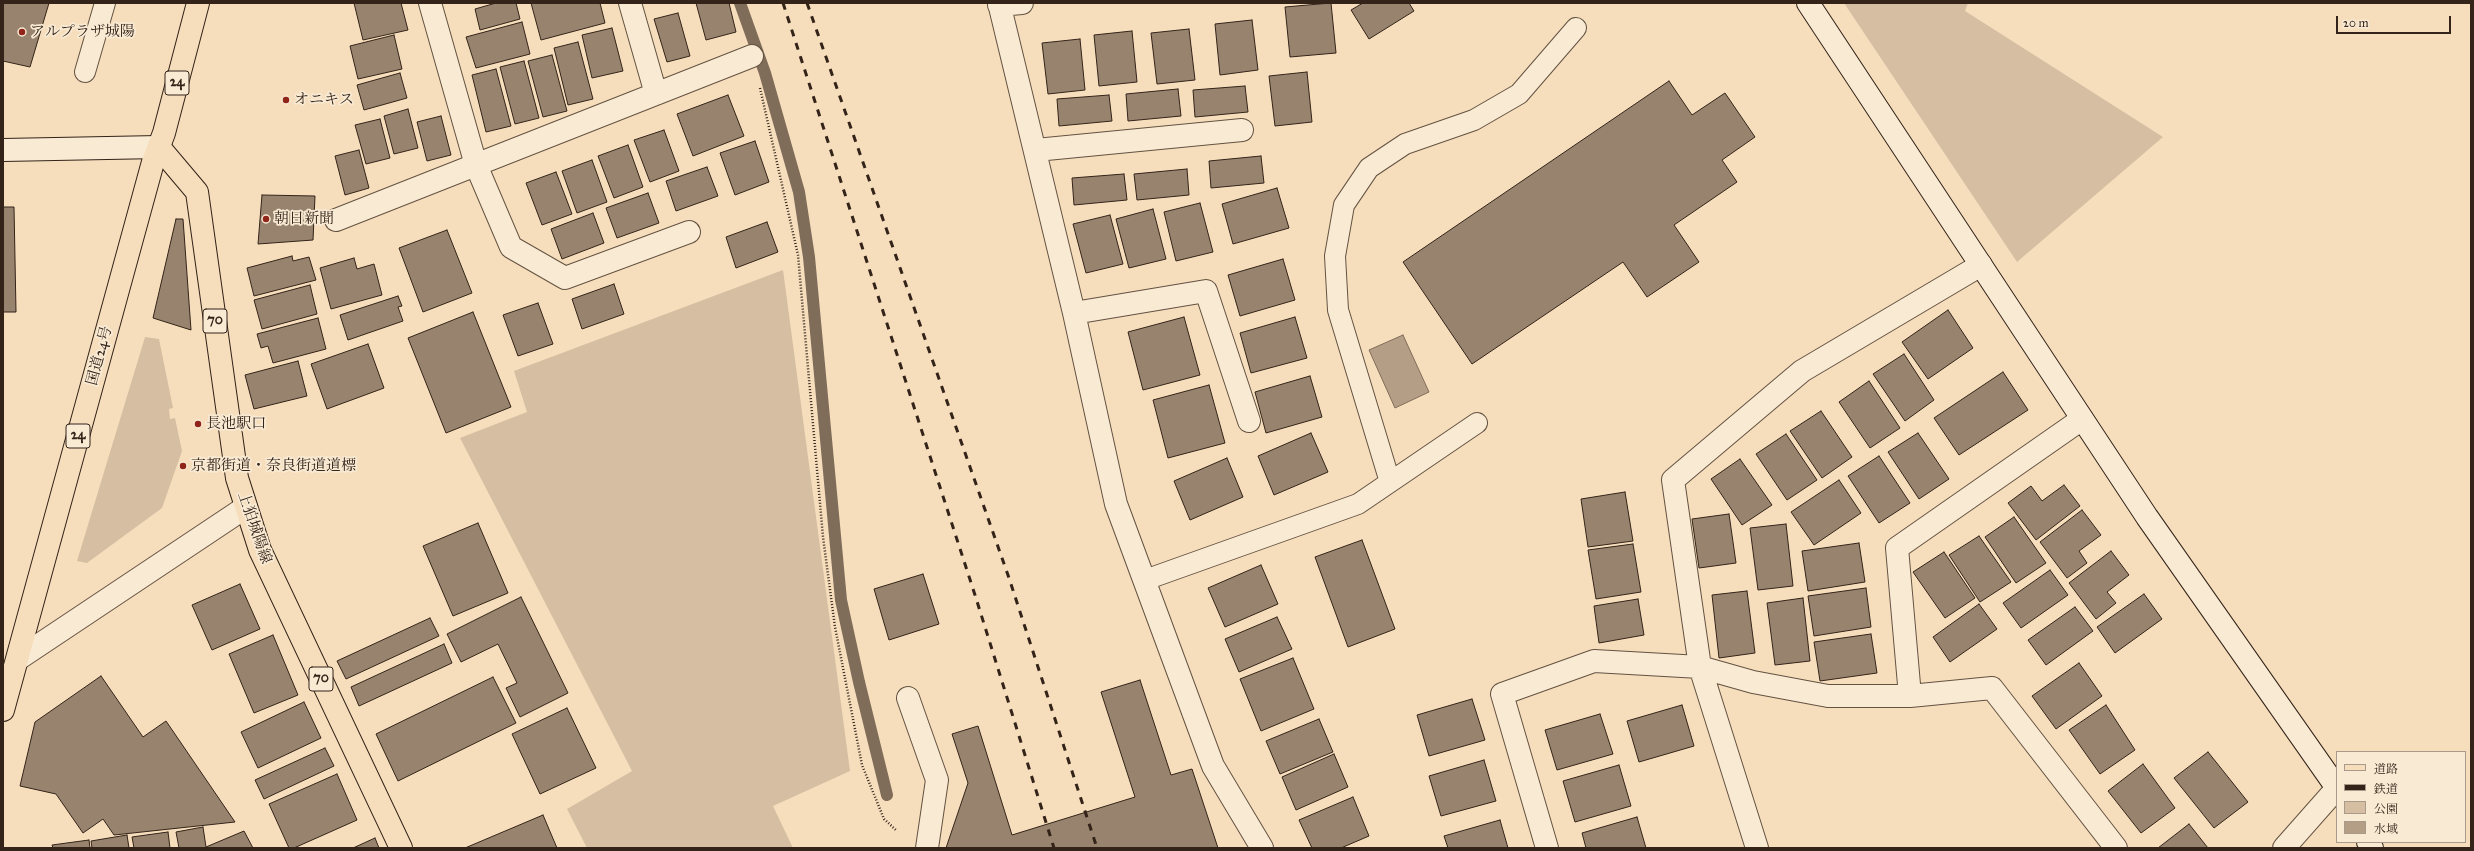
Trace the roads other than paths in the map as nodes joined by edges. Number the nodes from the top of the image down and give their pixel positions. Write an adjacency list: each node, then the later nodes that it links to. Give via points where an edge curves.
1 (105, 3): 10 (lane)
2 (198, 3): 13 (main road, 国道24号 / 24)
3 (430, 3): 16 (street)
4 (630, 3): 11 (street)
5 (1022, 3): 7 (street)
6 (1808, 3): 19 (street)
7 (999, 4): 15 (street)
8 (1576, 28): 24 (lane, via 1519,94 1474,120 1405,144 1369,168 1344,205 1335,256 1338,310)
9 (752, 56): 11 (street)
10 (85, 72)
11 (656, 94): 16 (street)
12 (1242, 130): 15 (street)
13 (159, 147): 14 (street); 25 (main road, 上狛城陽線 / 70, via 197,192 237,478); 27 (main road, 国道24号 / 24)
14 (3, 150)
15 (1036, 150): 20 (street)
16 (476, 165): 17 (street); 18 (street, via 511,247 566,278)
17 (336, 220)
18 (689, 232)
19 (1981, 265): 21 (street); 28 (street, via 1802,371 1673,480)
20 (1074, 313): 22 (street, via 1206,291); 26 (street, via 1116,504)
21 (2082, 419): 29 (street, via 1896,548); 32 (street, via 2147,517)
22 (1249, 421)
23 (1477, 423): 24 (lane)
24 (1390, 482): 26 (lane, via 1358,504)
25 (246, 507): 27 (street); 34 (main road, 上狛城陽線 / 70, via 260,550)
26 (1145, 580): 36 (street, via 1213,766)
27 (10, 664): 31 (main road, 国道24号 / 24)
28 (1700, 667): 29 (street, via 1753,682 1828,696); 37 (street, via 1594,662 1502,694); 38 (street)
29 (1910, 696): 39 (street, via 1992,688)
30 (908, 698): 35 (street, via 937,780)
31 (3, 710)
32 (2336, 787)
33 (2336, 789): 40 (street)
34 (401, 848)
35 (927, 848)
36 (1262, 848)
37 (1548, 848)
38 (1756, 848)
39 (2116, 848)
40 (2284, 848)

